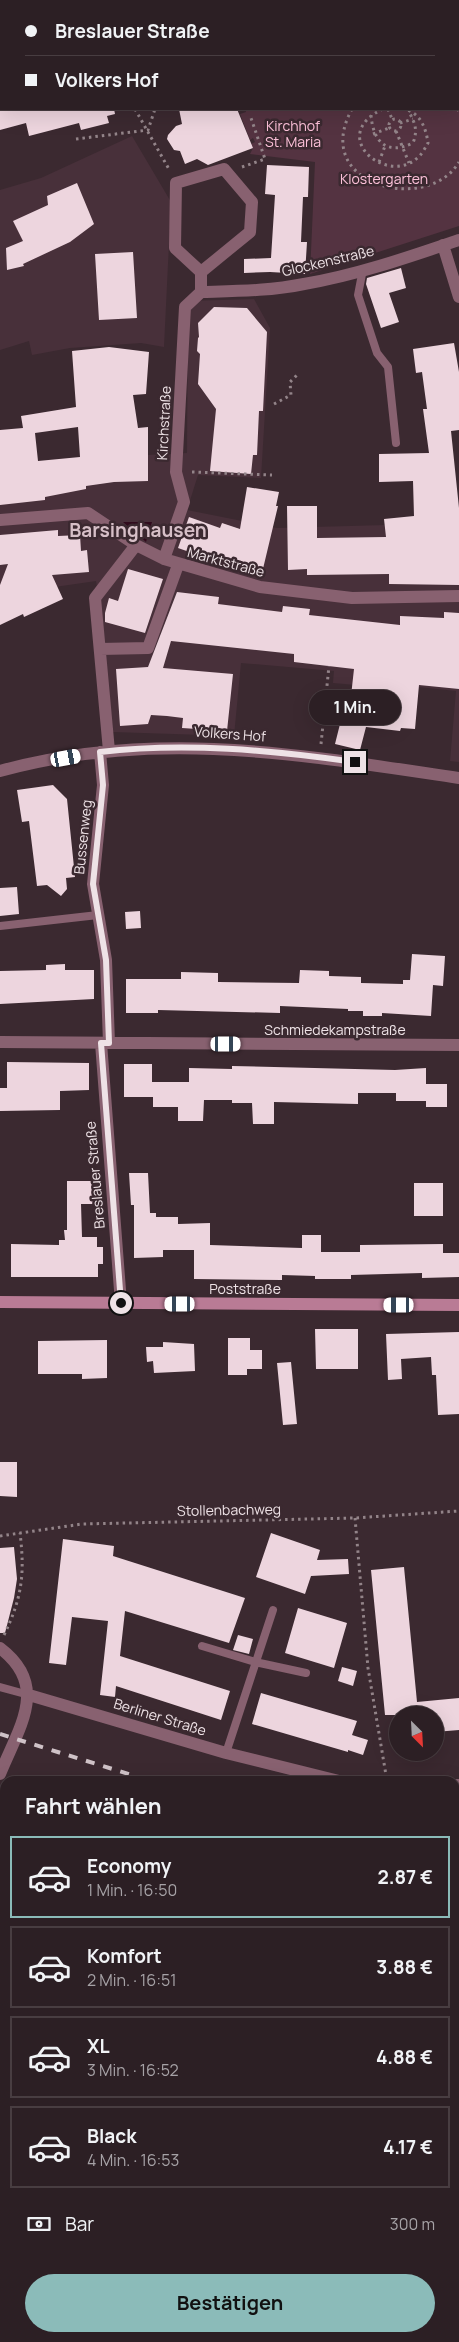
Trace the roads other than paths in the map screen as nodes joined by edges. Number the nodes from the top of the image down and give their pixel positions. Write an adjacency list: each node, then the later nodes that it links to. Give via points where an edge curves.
1 (459, 240): 2 (street, Glockenstraße)
2 (443, 245): 3 (street, Glockenstraße); 6 (street)
3 (363, 269): 5 (street, Glockenstraße, via 286,287); 7 (lane, via 358,295 377,353 388,367)
4 (201, 272): 4 (street, via 176,248 176,183 224,169 252,202 250,232); 5 (street)
5 (201, 292): 10 (street, Kirchstraße, via 185,307 176,472 184,502)
6 (459, 296)
7 (396, 443)
8 (0, 520): 9 (street, Marktstraße, via 88,513)
9 (136, 545): 10 (street, Marktstraße); 13 (street, Bussenweg, via 95,598)
10 (164, 559): 11 (street, Marktstraße)
11 (178, 565): 12 (street, Marktstraße, via 260,587 352,598); 13 (street, via 148,648)
12 (459, 596)
13 (100, 649): 14 (street, Bussenweg)
14 (104, 752): 15 (street, Volkers Hof); 16 (street, Volkers Hof, via 190,746 245,749); 17 (street, Bussenweg, via 93,884)
15 (0, 771)
16 (459, 778)
17 (98, 915): 18 (lane); 20 (street, Bussenweg, via 106,960)
18 (0, 926)
19 (0, 1042): 20 (street, Schmiedekampstraße)
20 (105, 1043): 21 (street, Schmiedekampstraße); 23 (street, Breslauer Straße)
21 (459, 1046)
22 (0, 1302): 23 (main road, Poststraße)
23 (121, 1303): 24 (main road, Poststraße)
24 (459, 1305)
25 (273, 1610): 28 (lane)
26 (202, 1646): 28 (lane)
27 (0, 1648): 31 (street, via 14,1658 24,1676)
28 (255, 1662): 29 (lane); 32 (lane)
29 (306, 1673)
30 (0, 1688): 31 (lane)
31 (29, 1696): 32 (street, Berliner Straße); 33 (street)
32 (226, 1753): 34 (street, Berliner Straße)
33 (0, 1774)
34 (319, 1776)

